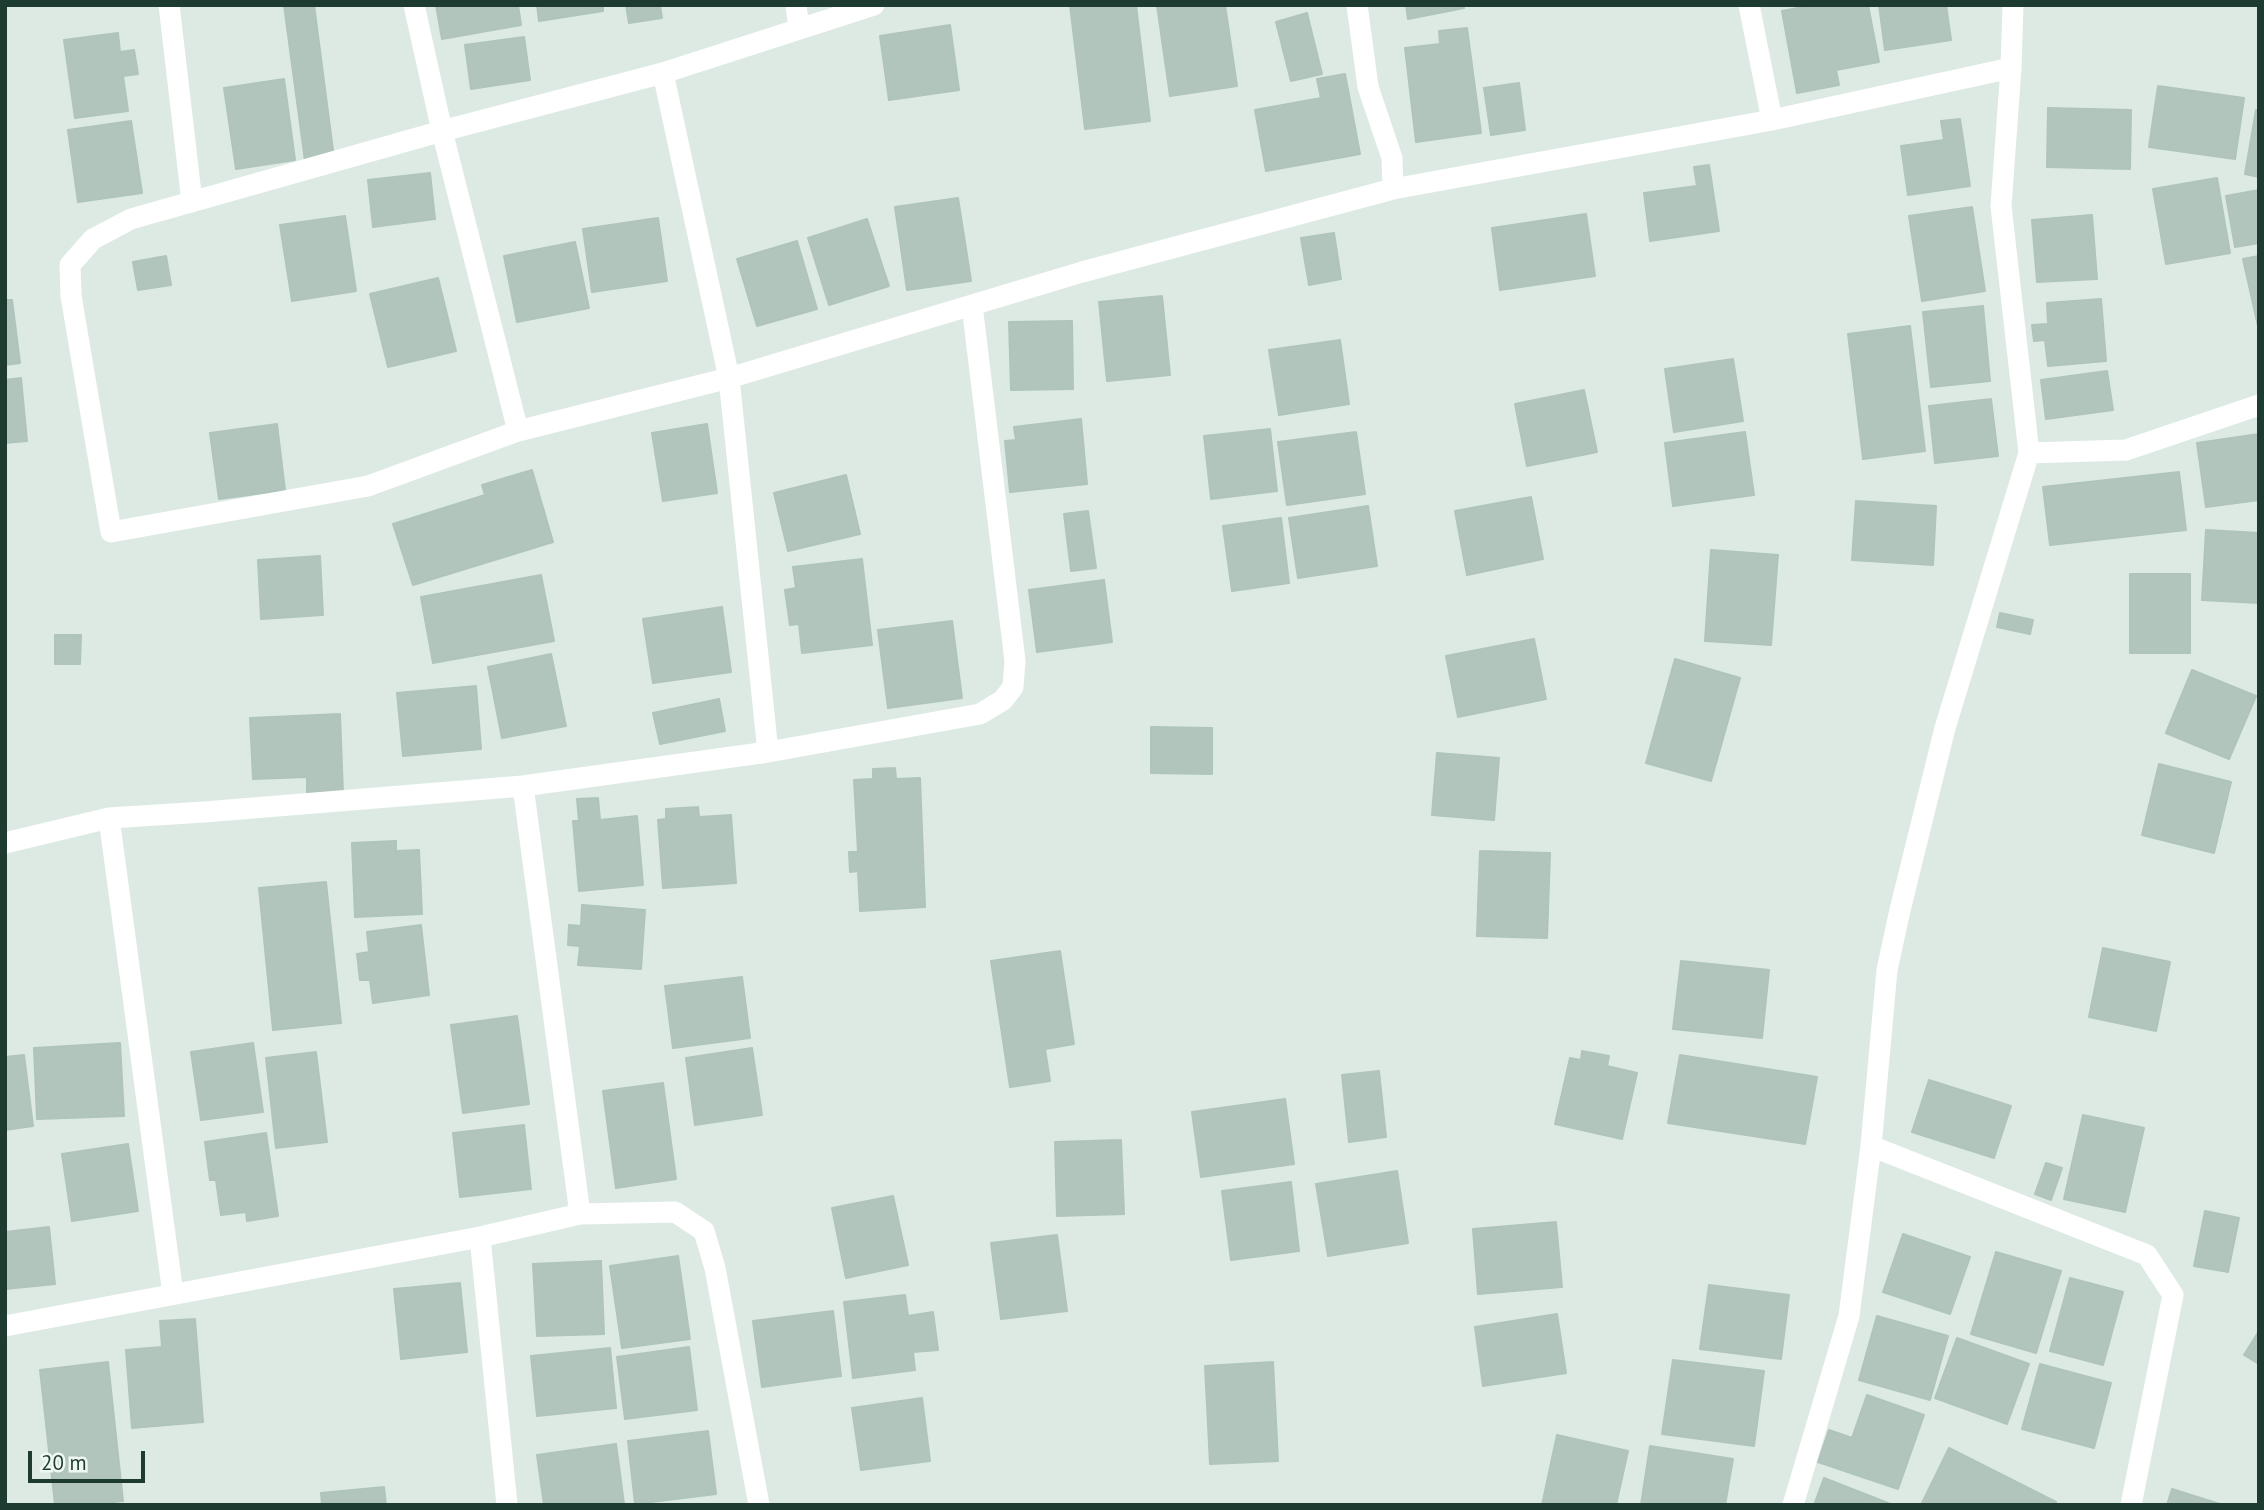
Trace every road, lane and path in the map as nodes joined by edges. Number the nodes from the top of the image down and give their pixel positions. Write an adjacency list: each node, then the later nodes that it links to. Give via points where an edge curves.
1 (169, 5): 14 (street)
2 (414, 5): 12 (street)
3 (796, 5): 8 (street)
4 (874, 5): 8 (street)
5 (1357, 5): 13 (street, via 1368,87 1392,158)
6 (1749, 5): 11 (street)
7 (2013, 5): 9 (street)
8 (799, 29): 10 (street)
9 (2011, 68): 11 (street); 19 (street, via 2001,205)
10 (663, 72): 12 (street); 16 (street)
11 (1772, 120): 13 (street)
12 (442, 131): 14 (street); 18 (street)
13 (1393, 189): 15 (street)
14 (192, 202): 18 (street, via 131,219 93,239 70,265 71,296 111,532 368,486)
15 (972, 305): 16 (street); 20 (street, via 1015,661 1013,687 1003,700 980,713)
16 (729, 378): 18 (street); 20 (street)
17 (2259, 405): 19 (street, via 2126,450)
18 (518, 432)
19 (2029, 453): 24 (street, via 1945,727 1900,910 1887,970)
20 (768, 752): 21 (street)
21 (523, 786): 22 (street); 25 (street)
22 (108, 818): 23 (street); 27 (street)
23 (5, 843)
24 (1871, 1146): 31 (street, via 1849,1316); 32 (street, via 2147,1255 2173,1295)
25 (580, 1214): 26 (street); 30 (street, via 676,1212 704,1231 715,1268)
26 (480, 1237): 27 (street); 29 (street)
27 (173, 1294): 28 (street)
28 (5, 1326)
29 (507, 1505)
30 (759, 1505)
31 (1793, 1505)
32 (2131, 1505)

